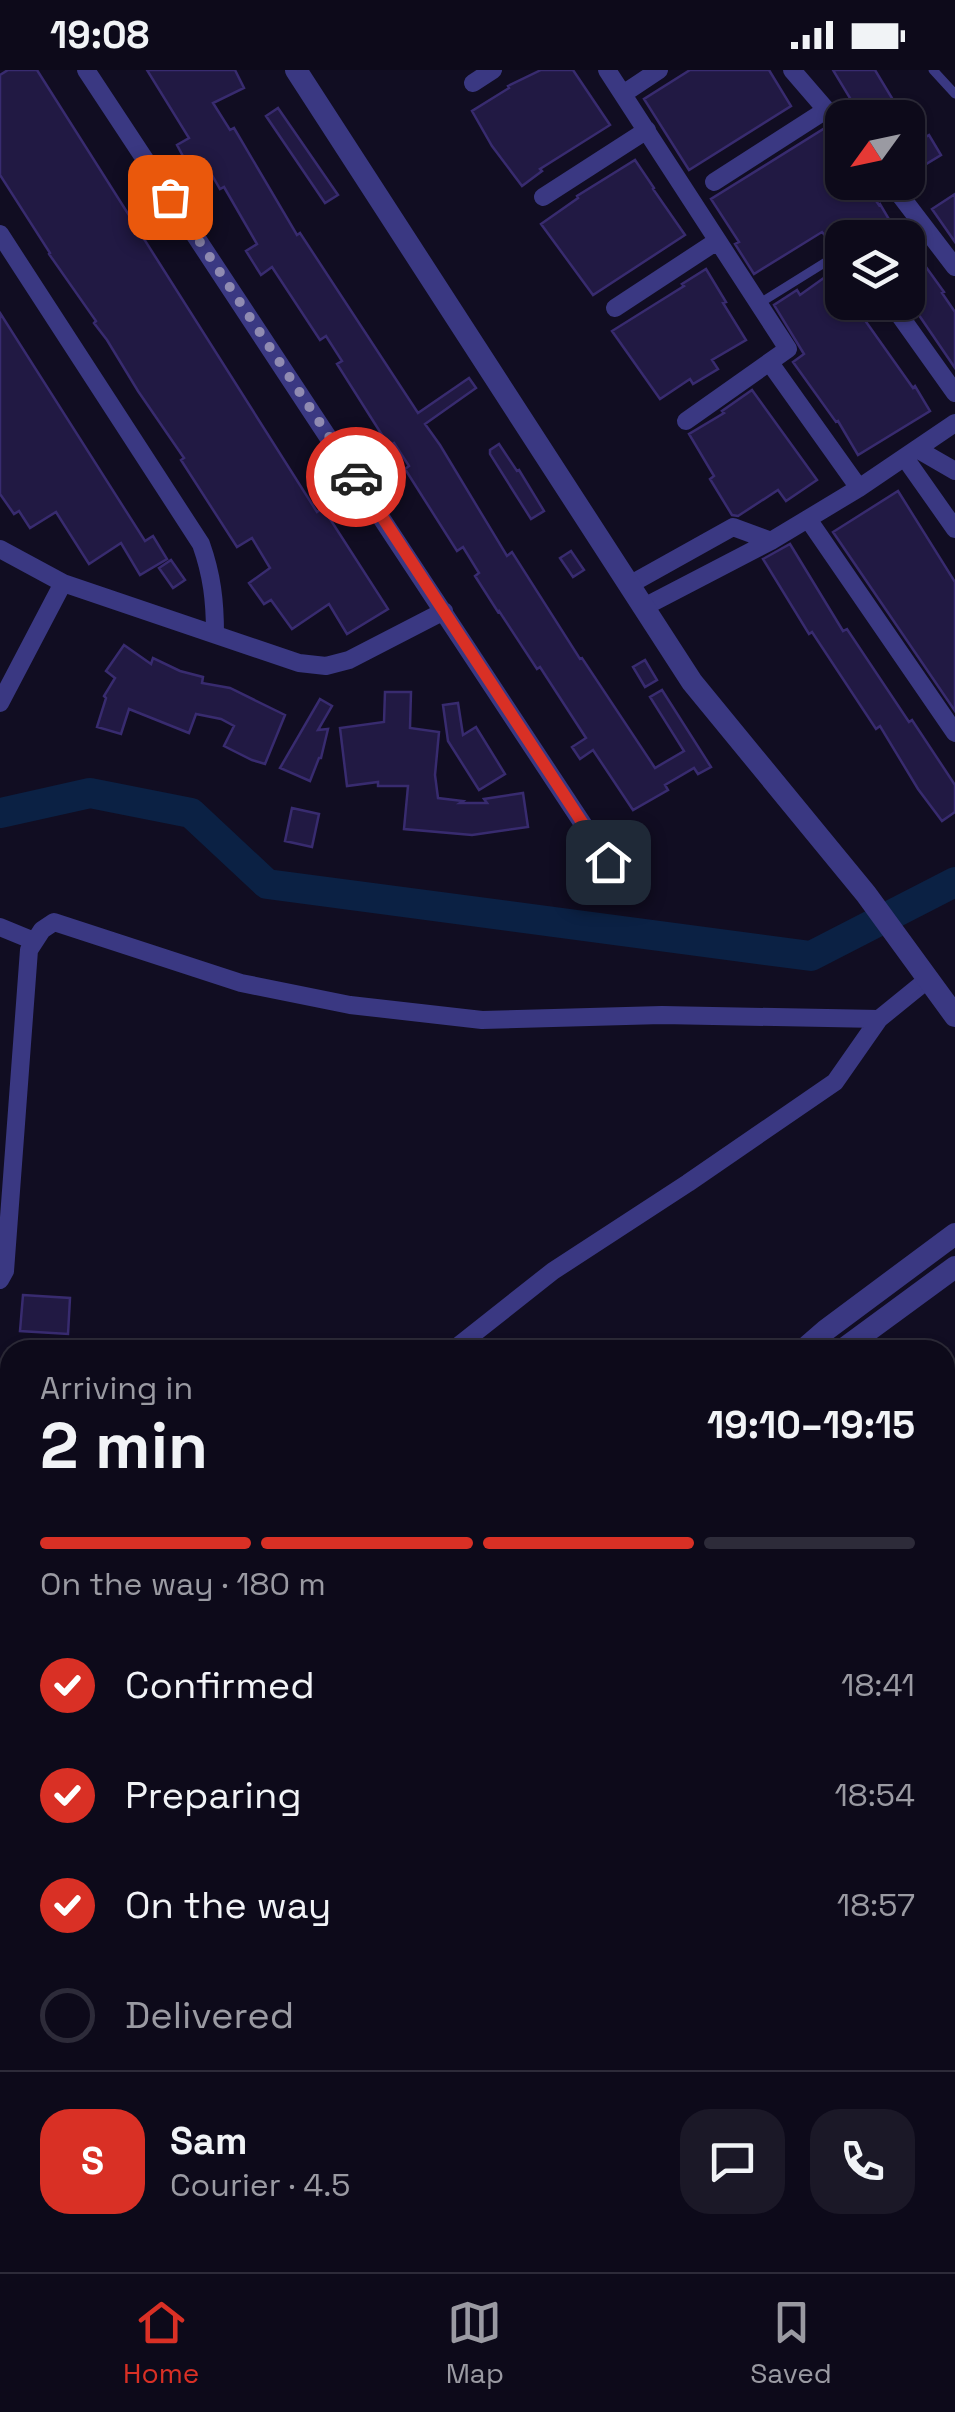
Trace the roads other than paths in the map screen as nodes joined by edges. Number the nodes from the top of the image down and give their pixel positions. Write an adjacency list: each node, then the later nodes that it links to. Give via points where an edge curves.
1 (86, 70): 38 (street)
2 (296, 70): 36 (street)
3 (493, 70): 8 (street)
4 (607, 70): 9 (street)
5 (659, 70): 9 (street)
6 (792, 70): 11 (street)
7 (933, 70): 10 (lane)
8 (473, 83)
9 (623, 94): 13 (street)
10 (955, 94)
11 (825, 109)
12 (825, 111): 14 (street)
13 (646, 130): 15 (street); 18 (street)
14 (714, 182)
15 (543, 197)
16 (904, 200): 20 (street)
17 (0, 234): 39 (street, via 201,544 213,586)
18 (717, 240): 21 (street); 22 (street)
19 (825, 263): 21 (lane)
20 (955, 267)
21 (758, 304): 24 (street, via 788,350)
22 (615, 308)
23 (903, 320): 25 (street)
24 (770, 363): 26 (street); 30 (street)
25 (955, 393)
26 (686, 421)
27 (955, 423): 28 (street)
28 (911, 454): 29 (street); 30 (street); 32 (street)
29 (955, 471)
30 (859, 488): 31 (street)
31 (808, 518): 33 (street); 41 (street)
32 (955, 529)
33 (771, 541): 36 (street, via 733,527); 37 (street)
34 (0, 549): 35 (street)
35 (63, 583): 39 (street); 40 (street)
36 (629, 584): 37 (street)
37 (644, 608): 45 (street, via 692,682)
38 (444, 611): 39 (street, via 326,666); 42 (street)
39 (215, 634)
40 (0, 703)
41 (955, 734)
42 (608, 862)
43 (0, 927): 44 (street)
44 (34, 941): 47 (street, via 54,922 241,983 350,1005 482,1020); 50 (street)
45 (927, 980): 46 (street); 47 (street)
46 (955, 1016)
47 (879, 1019): 51 (street, via 835,1082 552,1271)
48 (955, 1234): 52 (street)
49 (955, 1267): 53 (street)
50 (0, 1280)
51 (466, 1340)
52 (814, 1340)
53 (856, 1340)

